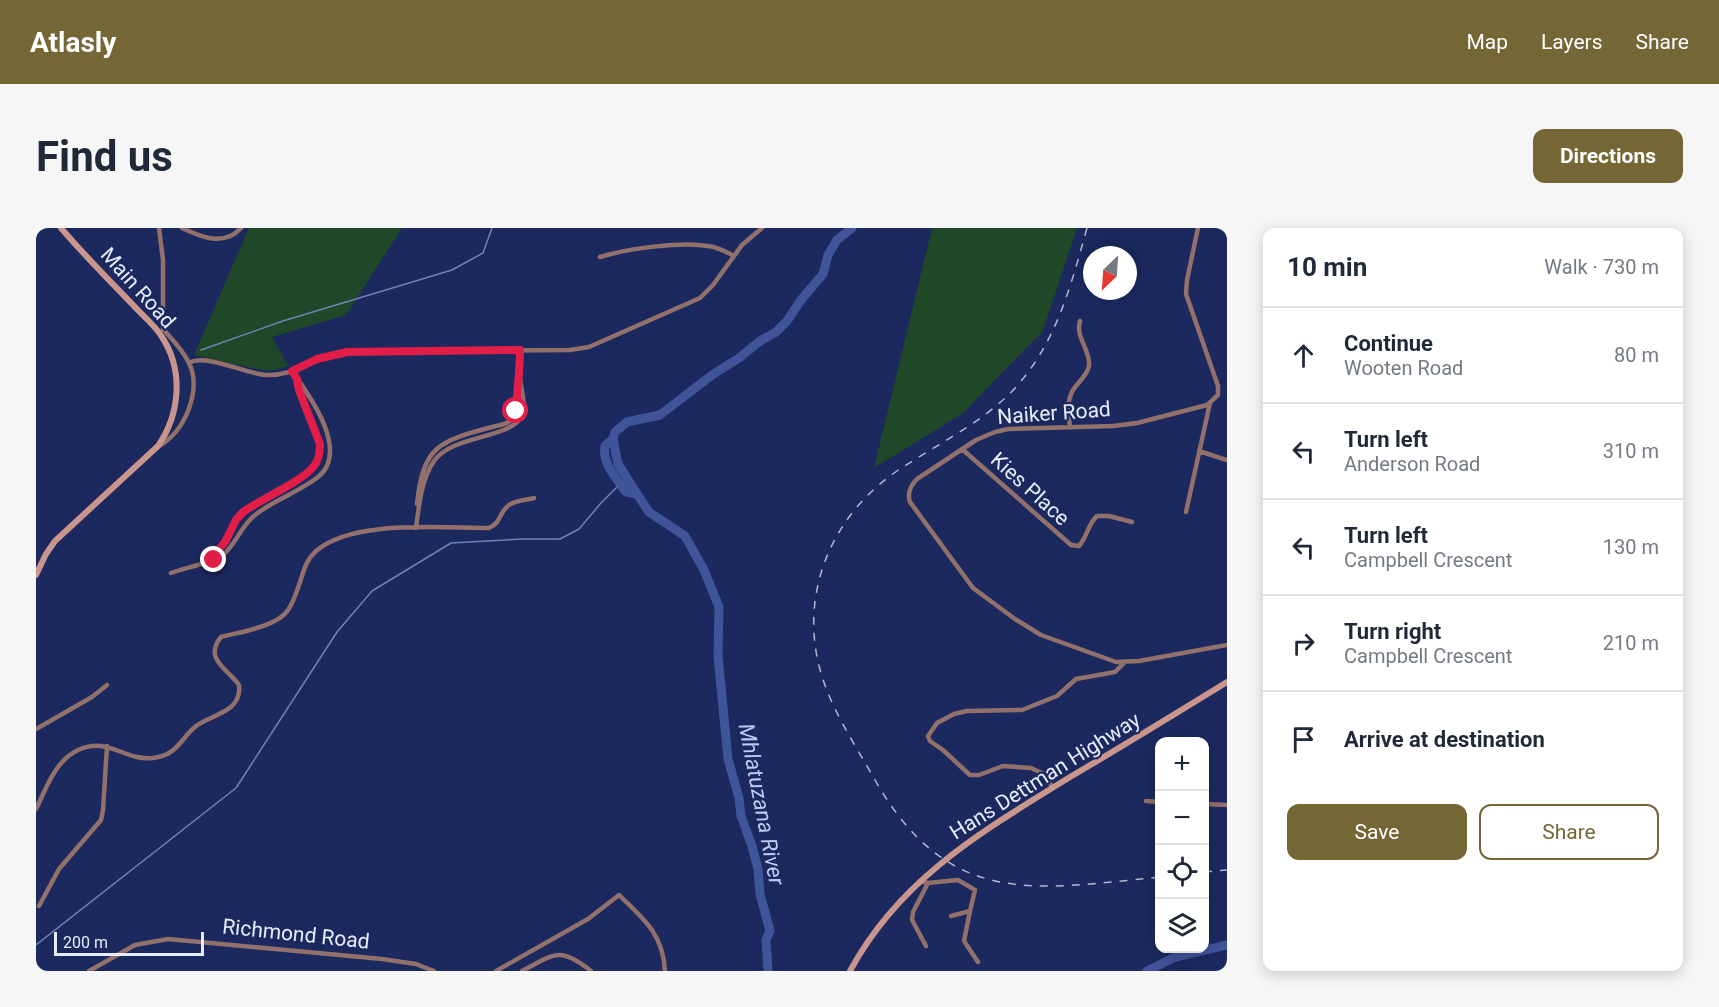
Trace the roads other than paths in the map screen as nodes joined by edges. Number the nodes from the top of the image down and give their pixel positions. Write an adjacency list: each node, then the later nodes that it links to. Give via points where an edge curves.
1 (61, 228): 10 (street, Main Road)
2 (159, 228): 10 (street, via 163,260)
3 (182, 228): 4 (street, via 215,240 230,237)
4 (241, 228)
5 (762, 228): 7 (street)
6 (1198, 228): 15 (street, via 1186,294 1218,386 1218,395)
7 (734, 256): 8 (street, via 695,245 622,251); 11 (street, via 700,298 606,341 580,349)
8 (600, 257)
9 (1080, 321): 16 (street, via 1079,335 1089,364 1072,393)
10 (162, 332): 12 (street, Main Road, via 175,342); 17 (street, Main Road, via 174,366 177,392 172,418)
11 (520, 350): 13 (street, via 347,352 317,359); 24 (street, via 516,411 511,420 447,441 435,449 419,486)
12 (189, 363): 13 (street, via 203,360 267,375); 17 (street, Main Road, via 193,383 183,422 168,441)
13 (292, 371): 14 (street)
14 (297, 379): 25 (street, via 320,444 317,462 302,476 243,512); 25 (street, via 330,440 328,464 319,476 254,516 224,555)
15 (1210, 404): 16 (street, Naiker Road, via 1128,425); 19 (street)
16 (1070, 426): 18 (street, Naiker Road, via 1002,430)
17 (158, 446): 27 (street, Main Road, via 55,540)
18 (962, 449): 23 (street, Kies Place, via 1071,545 1082,543 1097,516); 29 (street, Naiker Road, via 917,479 910,487 909,497 968,582 1041,635 1103,659)
19 (1199, 451): 20 (street); 22 (street)
20 (1227, 460)
21 (534, 498): 24 (street, via 506,507 489,528)
22 (1186, 512)
23 (1132, 522)
24 (415, 528): 33 (street, via 357,532 332,540 308,560 284,615 221,637 214,656 239,685 239,695 232,706 196,727 178,747 151,758)
25 (209, 561): 26 (street)
26 (171, 573)
27 (36, 575)
28 (1227, 645): 29 (street, Naiker Road)
29 (1125, 662): 34 (street, via 1115,672 1076,679 1057,696 1022,710 954,714 937,723 928,736 970,775 1003,766 1031,768 1044,774)
30 (1227, 682): 34 (street, Hans Dettman Highway)
31 (106, 685): 32 (street)
32 (36, 729)
33 (107, 746): 39 (street, via 89,746 66,758); 42 (street, via 101,820 59,869)
34 (1053, 788): 40 (street, Hans Dettman Highway, via 989,828)
35 (1146, 801): 36 (street)
36 (1155, 802)
37 (1209, 804): 38 (street)
38 (1227, 805)
39 (36, 809)
40 (920, 881): 41 (street); 53 (street, Hans Dettman Highway, via 872,933)
41 (928, 883): 43 (street, via 958,880 975,890); 45 (street, via 912,920)
42 (39, 906)
43 (970, 911): 44 (street); 46 (street, via 964,941)
44 (951, 916)
45 (926, 946)
46 (978, 962)
47 (89, 971): 48 (street, Richmond Road, via 135,945 168,939 403,962)
48 (434, 971)
49 (496, 971): 52 (street, via 588,919 619,895 655,933)
50 (522, 971): 51 (street, via 557,954 567,955)
51 (591, 971)
52 (665, 971)
53 (850, 971)

